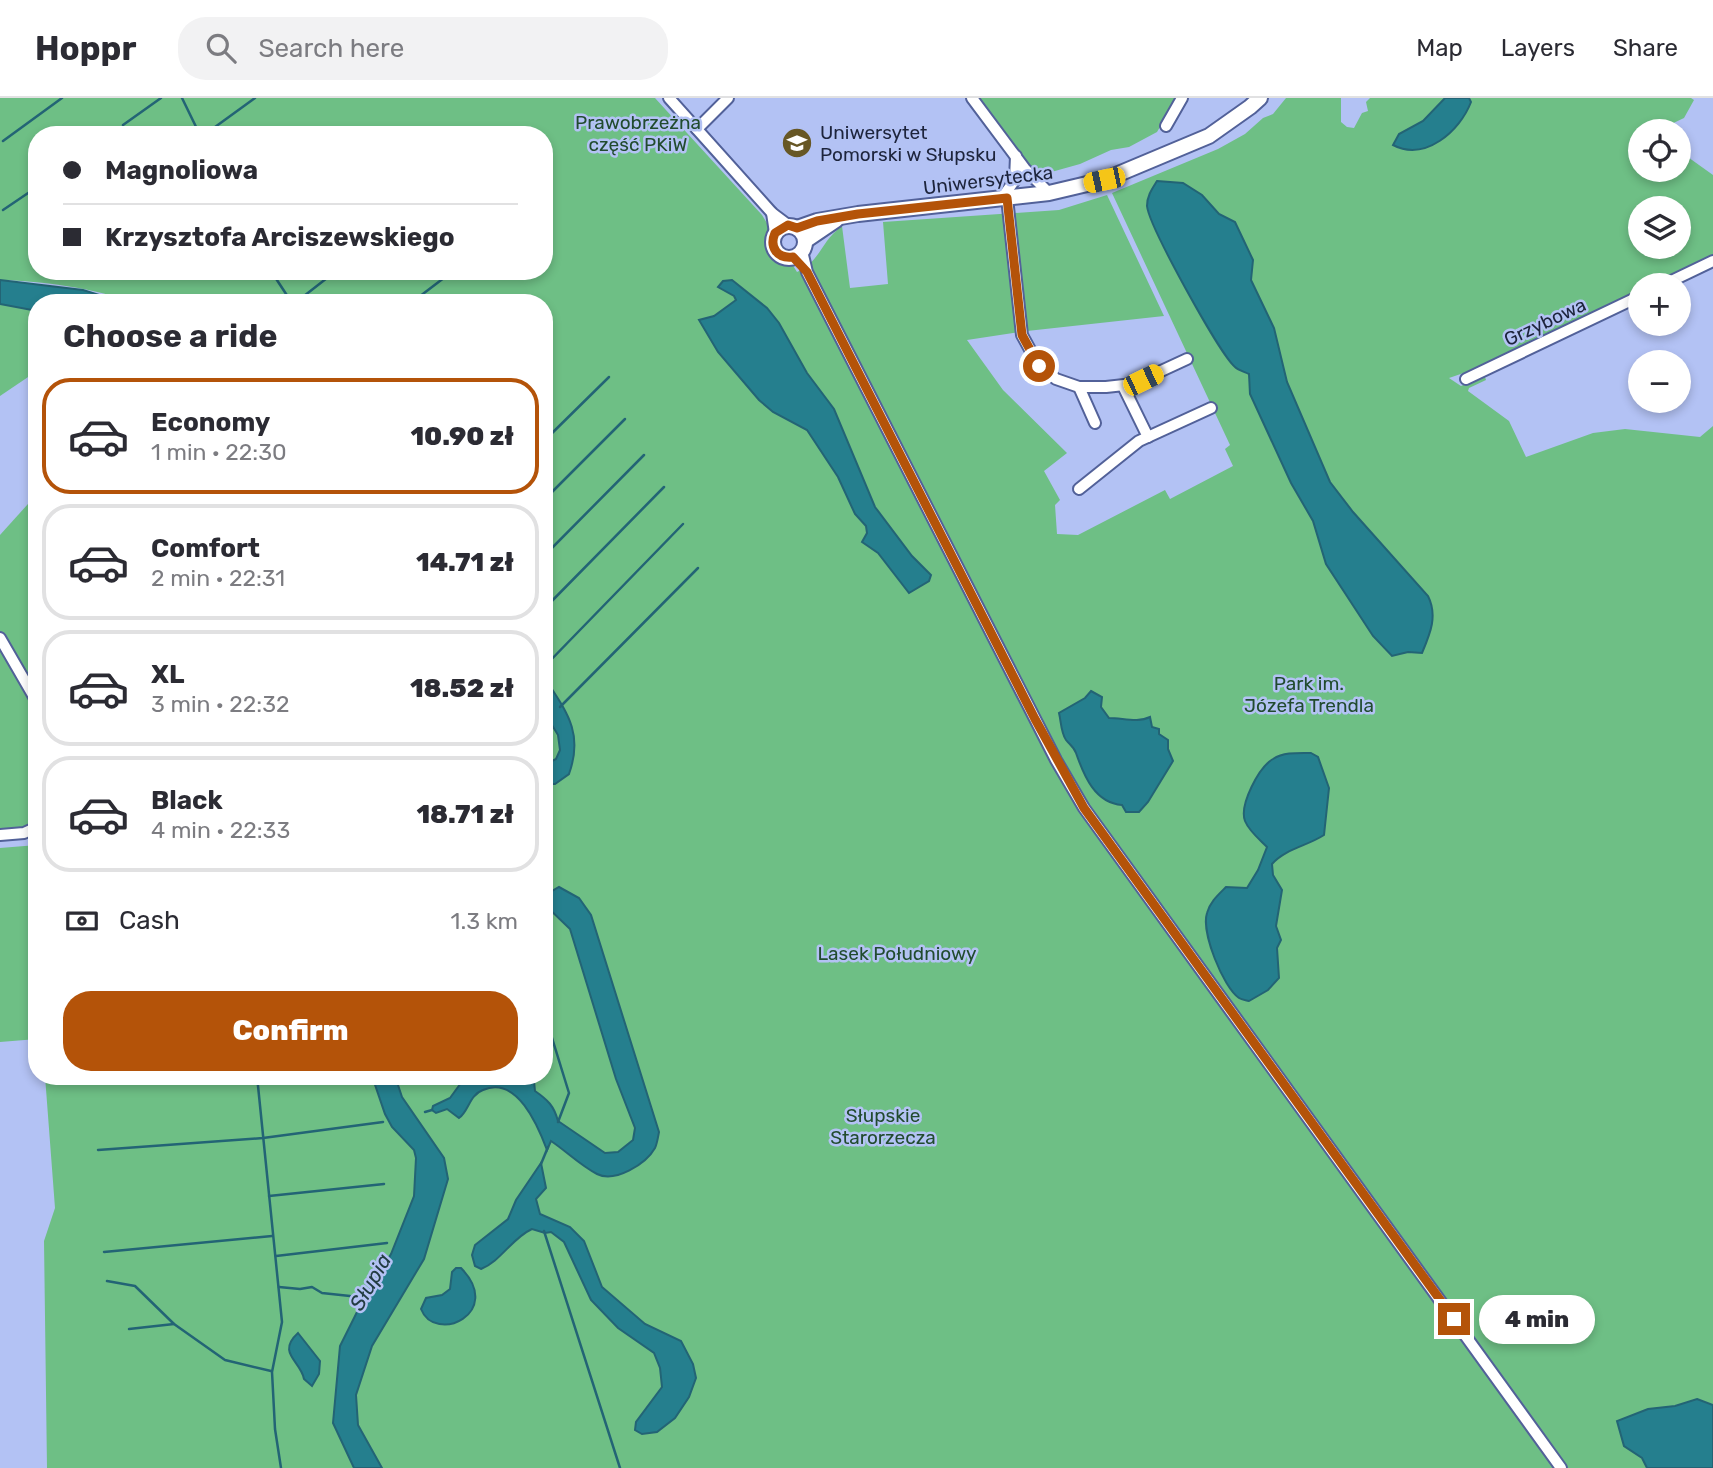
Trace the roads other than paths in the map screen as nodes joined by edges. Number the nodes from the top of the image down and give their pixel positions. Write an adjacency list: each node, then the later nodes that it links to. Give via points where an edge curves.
1 (669, 98): 7 (street)
2 (728, 98): 7 (street)
3 (972, 98): 8 (street)
4 (1182, 98): 6 (street)
5 (1260, 98): 9 (main road, Uniwersytecka, via 1209,136 1104,180)
6 (1166, 126)
7 (697, 129): 11 (street)
8 (1016, 156): 9 (street); 10 (street, via 1016,180)
9 (1049, 193): 10 (main road, Uniwersytecka)
10 (1004, 198): 11 (main road, Uniwersytecka, via 817,221); 18 (street, via 1022,335 1039,366 1056,379)
11 (793, 239): 27 (street, via 1084,808)
12 (1713, 261): 13 (street)
13 (1688, 273)
14 (1628, 302): 16 (street, Grzybowa)
15 (1187, 359): 17 (street)
16 (1466, 379)
17 (1123, 386): 18 (street); 21 (street)
18 (1079, 387): 20 (street)
19 (1211, 408): 21 (street)
20 (1095, 423)
21 (1147, 437): 22 (street)
22 (1079, 489)
23 (0, 638): 24 (street)
24 (28, 686)
25 (28, 831): 26 (street)
26 (0, 835)
27 (1561, 1468)

